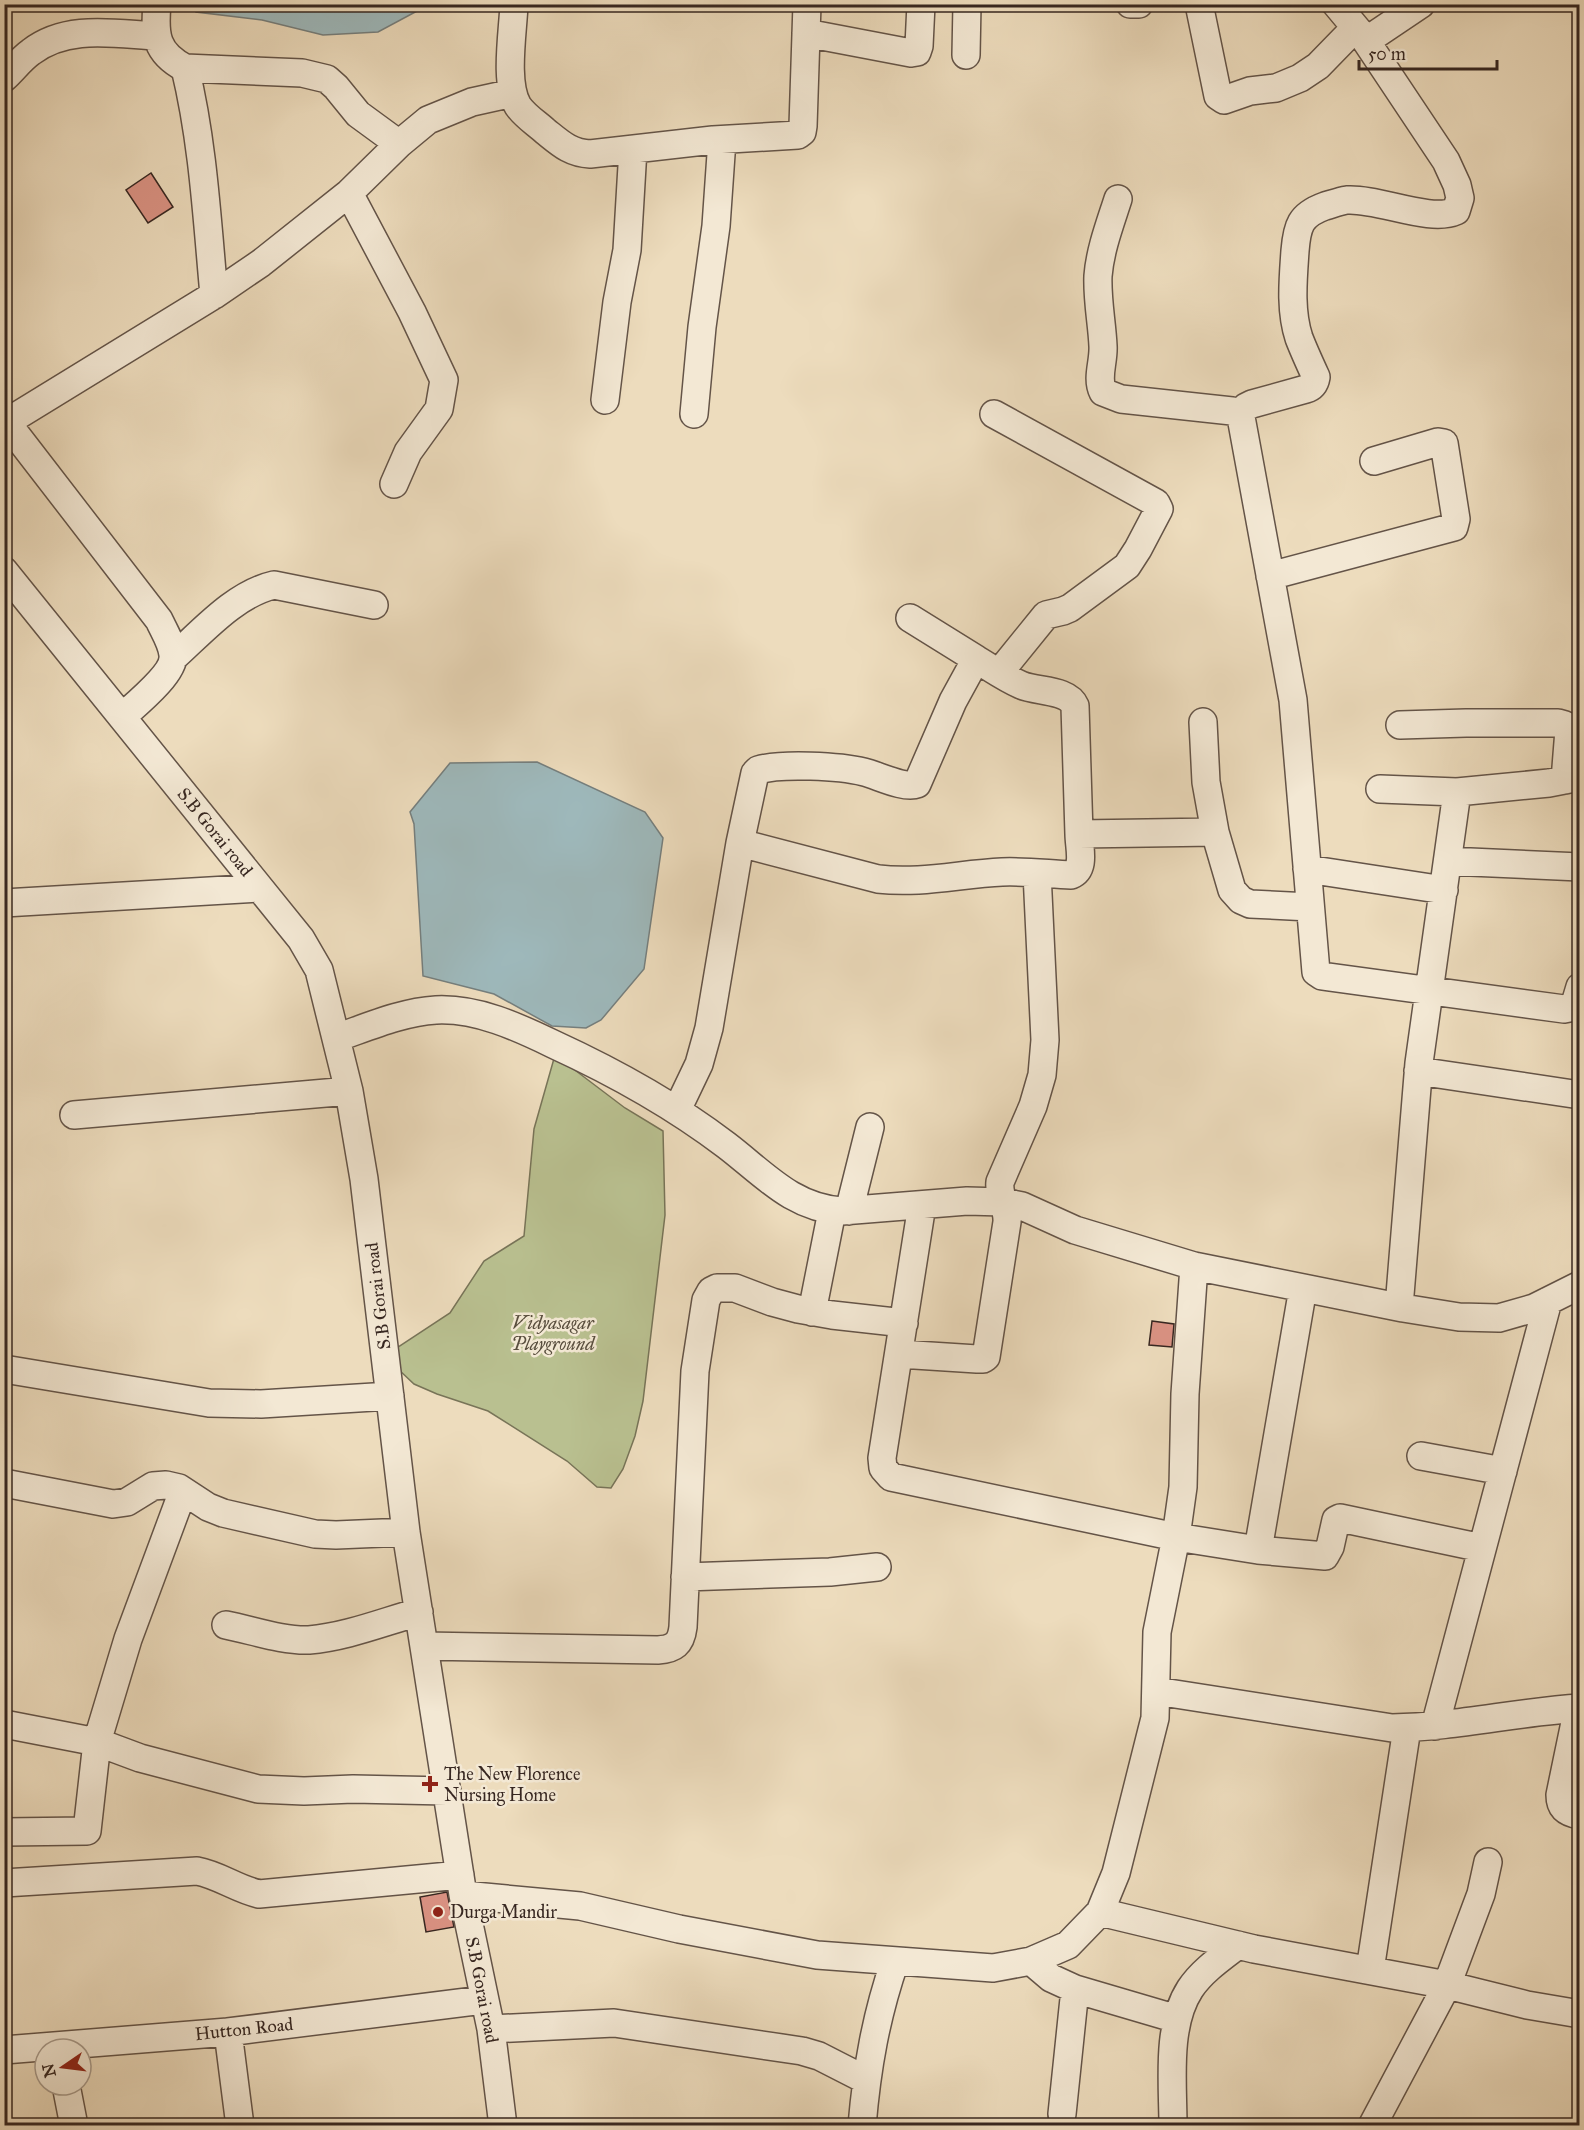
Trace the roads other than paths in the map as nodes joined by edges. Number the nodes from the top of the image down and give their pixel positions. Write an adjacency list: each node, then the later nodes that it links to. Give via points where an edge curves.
1 (157, 4): 13 (street)
2 (514, 4): 17 (street, via 510,84)
3 (807, 4): 11 (street)
4 (921, 4): 11 (street, via 919,46 911,53)
5 (967, 4): 14 (street)
6 (1131, 4): 7 (street)
7 (1138, 4)
8 (1199, 4): 12 (street, via 1218,96 1224,100 1300,78)
9 (1336, 4): 12 (street)
10 (1421, 4): 12 (street)
11 (806, 33): 18 (street, via 802,132)
12 (1360, 34): 27 (street, via 1446,161 1457,185 1460,204 1456,211 1442,214 1347,200 1308,214 1299,224 1297,237 1294,313 1315,382 1306,389 1252,404)
13 (157, 36): 15 (street, via 171,60); 16 (street, via 82,32 66,35 31,52)
14 (966, 55)
15 (185, 68): 19 (street, via 302,73 327,79 358,114); 23 (street, via 204,183)
16 (4, 78)
17 (513, 93): 19 (street, via 451,109 428,120); 20 (street, via 523,112 567,149 590,154)
18 (722, 140): 20 (street); 25 (street)
19 (399, 144): 21 (street)
20 (633, 149): 24 (street, via 627,250)
21 (349, 194): 23 (street); 30 (street, via 444,380 439,409 408,452)
22 (1118, 199): 27 (street, via 1098,276 1103,392 1121,399)
23 (214, 295): 28 (street)
24 (605, 400)
25 (694, 414)
26 (994, 414): 37 (street, via 1156,503 1159,509 1127,566 1070,608 1046,615)
27 (1239, 414): 32 (street)
28 (6, 421): 35 (street, via 159,620)
29 (1374, 460): 32 (street, via 1444,443 1454,526)
30 (394, 484)
31 (4, 571): 38 (street, S.B Gorai road)
32 (1270, 576): 49 (street, via 1293,700)
33 (374, 605): 35 (street, via 274,585 262,588 245,595)
34 (910, 618): 36 (street)
35 (174, 657): 38 (street, via 168,671)
36 (976, 659): 37 (street); 46 (street, via 917,784 833,766 758,770)
37 (999, 673): 45 (street, via 1021,686 1073,701)
38 (122, 717): 51 (street, S.B Gorai road)
39 (1203, 722): 44 (street, via 1206,782)
40 (1400, 725): 41 (street, via 1558,723 1569,730)
41 (1572, 779): 43 (street)
42 (1380, 789): 43 (street)
43 (1457, 792): 47 (street)
44 (1215, 832): 45 (street); 54 (street, via 1232,890 1241,900 1260,905)
45 (1078, 834): 50 (street, via 1077,873)
46 (740, 843): 50 (street, via 897,881 1001,872); 61 (street, via 709,1028 699,1064)
47 (1448, 861): 48 (street); 52 (street)
48 (1580, 867)
49 (1307, 869): 52 (street); 54 (street)
50 (1037, 873): 64 (street, via 1045,1040 1042,1075 1000,1182)
51 (259, 888): 53 (street); 57 (street, S.B Gorai road, via 301,939 319,970)
52 (1444, 890): 56 (street)
53 (4, 903)
54 (1310, 907): 56 (street, via 1316,972 1322,976)
55 (1580, 987): 56 (street, via 1577,1001 1570,1009)
56 (1430, 990): 58 (street)
57 (336, 1038): 59 (street, S.B Gorai road); 61 (street, via 407,1014 464,1011 515,1026 568,1050)
58 (1418, 1071): 60 (street); 71 (street)
59 (349, 1091): 62 (street); 76 (street, S.B Gorai road, via 364,1179)
60 (1580, 1095)
61 (677, 1110): 66 (street, via 802,1203)
62 (74, 1115)
63 (870, 1127): 66 (street)
64 (1003, 1202): 65 (street); 67 (street, via 1022,1206 1076,1230); 74 (street, via 1007,1222 986,1356 976,1359)
65 (922, 1205): 66 (street); 73 (street)
66 (841, 1211): 72 (street)
67 (1194, 1266): 69 (street); 82 (street, via 1185,1394 1184,1487)
68 (1580, 1285): 70 (street)
69 (1303, 1288): 71 (street); 84 (street)
70 (1548, 1301): 71 (street, via 1499,1318 1459,1317); 78 (street)
71 (1399, 1307)
72 (812, 1312): 73 (street); 86 (street, via 735,1288 717,1288 706,1300 695,1371)
73 (904, 1323): 74 (street)
74 (899, 1354): 82 (street, via 882,1458 891,1477)
75 (4, 1369): 76 (street, via 209,1403 261,1404)
76 (390, 1396): 81 (street, S.B Gorai road)
77 (1421, 1456): 78 (street)
78 (1503, 1471): 83 (street)
79 (4, 1483): 80 (street, via 113,1504 127,1502 153,1486 166,1485)
80 (183, 1491): 81 (street, via 223,1513 315,1534); 95 (street, via 128,1639)
81 (406, 1532): 87 (street, S.B Gorai road)
82 (1176, 1537): 84 (street); 90 (street, via 1157,1632)
83 (1482, 1548): 84 (street, via 1340,1518 1325,1556); 93 (street)
84 (1258, 1550)
85 (877, 1568): 86 (street)
86 (685, 1577): 89 (street, via 682,1638 668,1649)
87 (419, 1612): 88 (street, via 308,1640); 89 (street, S.B Gorai road)
88 (226, 1624)
89 (424, 1646): 96 (street, S.B Gorai road)
90 (1156, 1692): 94 (street); 102 (street, via 1155,1718 1116,1873)
91 (1579, 1708): 93 (street); 97 (street, via 1560,1803 1571,1814)
92 (4, 1724): 95 (street)
93 (1435, 1726): 94 (street)
94 (1407, 1728): 106 (street)
95 (97, 1742): 96 (street, via 140,1758 258,1789); 98 (street, via 87,1832)
96 (447, 1791): 101 (street, S.B Gorai road)
97 (1580, 1815)
98 (4, 1832)
99 (1488, 1862): 107 (street, via 1481,1894)
100 (4, 1883): 101 (street, via 197,1871 259,1894)
101 (462, 1885): 104 (street, via 817,1955); 109 (street, S.B Gorai road)
102 (1100, 1912): 103 (street); 105 (street, via 1068,1945)
103 (1238, 1945): 106 (street); 111 (street, via 1208,1968 1191,1988)
104 (895, 1961): 105 (street, via 993,1968); 117 (street, via 880,2004)
105 (1031, 1961): 108 (street, via 1051,1978)
106 (1370, 1970): 107 (street)
107 (1447, 1985): 110 (street); 125 (street)
108 (1075, 1989): 111 (street); 119 (street)
109 (483, 2000): 112 (street, S.B Gorai road); 113 (street, Hutton Road)
110 (1580, 2014)
111 (1177, 2019): 124 (street)
112 (491, 2029): 117 (street, via 633,2024 802,2051); 122 (street, S.B Gorai road)
113 (228, 2032): 114 (street, Hutton Road); 121 (street)
114 (93, 2044)
115 (33, 2048): 116 (street, Hutton Road)
116 (4, 2050)
117 (866, 2080): 123 (street)
118 (68, 2097): 120 (street)
119 (1062, 2114)
120 (74, 2126)
121 (240, 2126)
122 (503, 2126)
123 (862, 2126)
124 (1173, 2126)
125 (1372, 2126)

